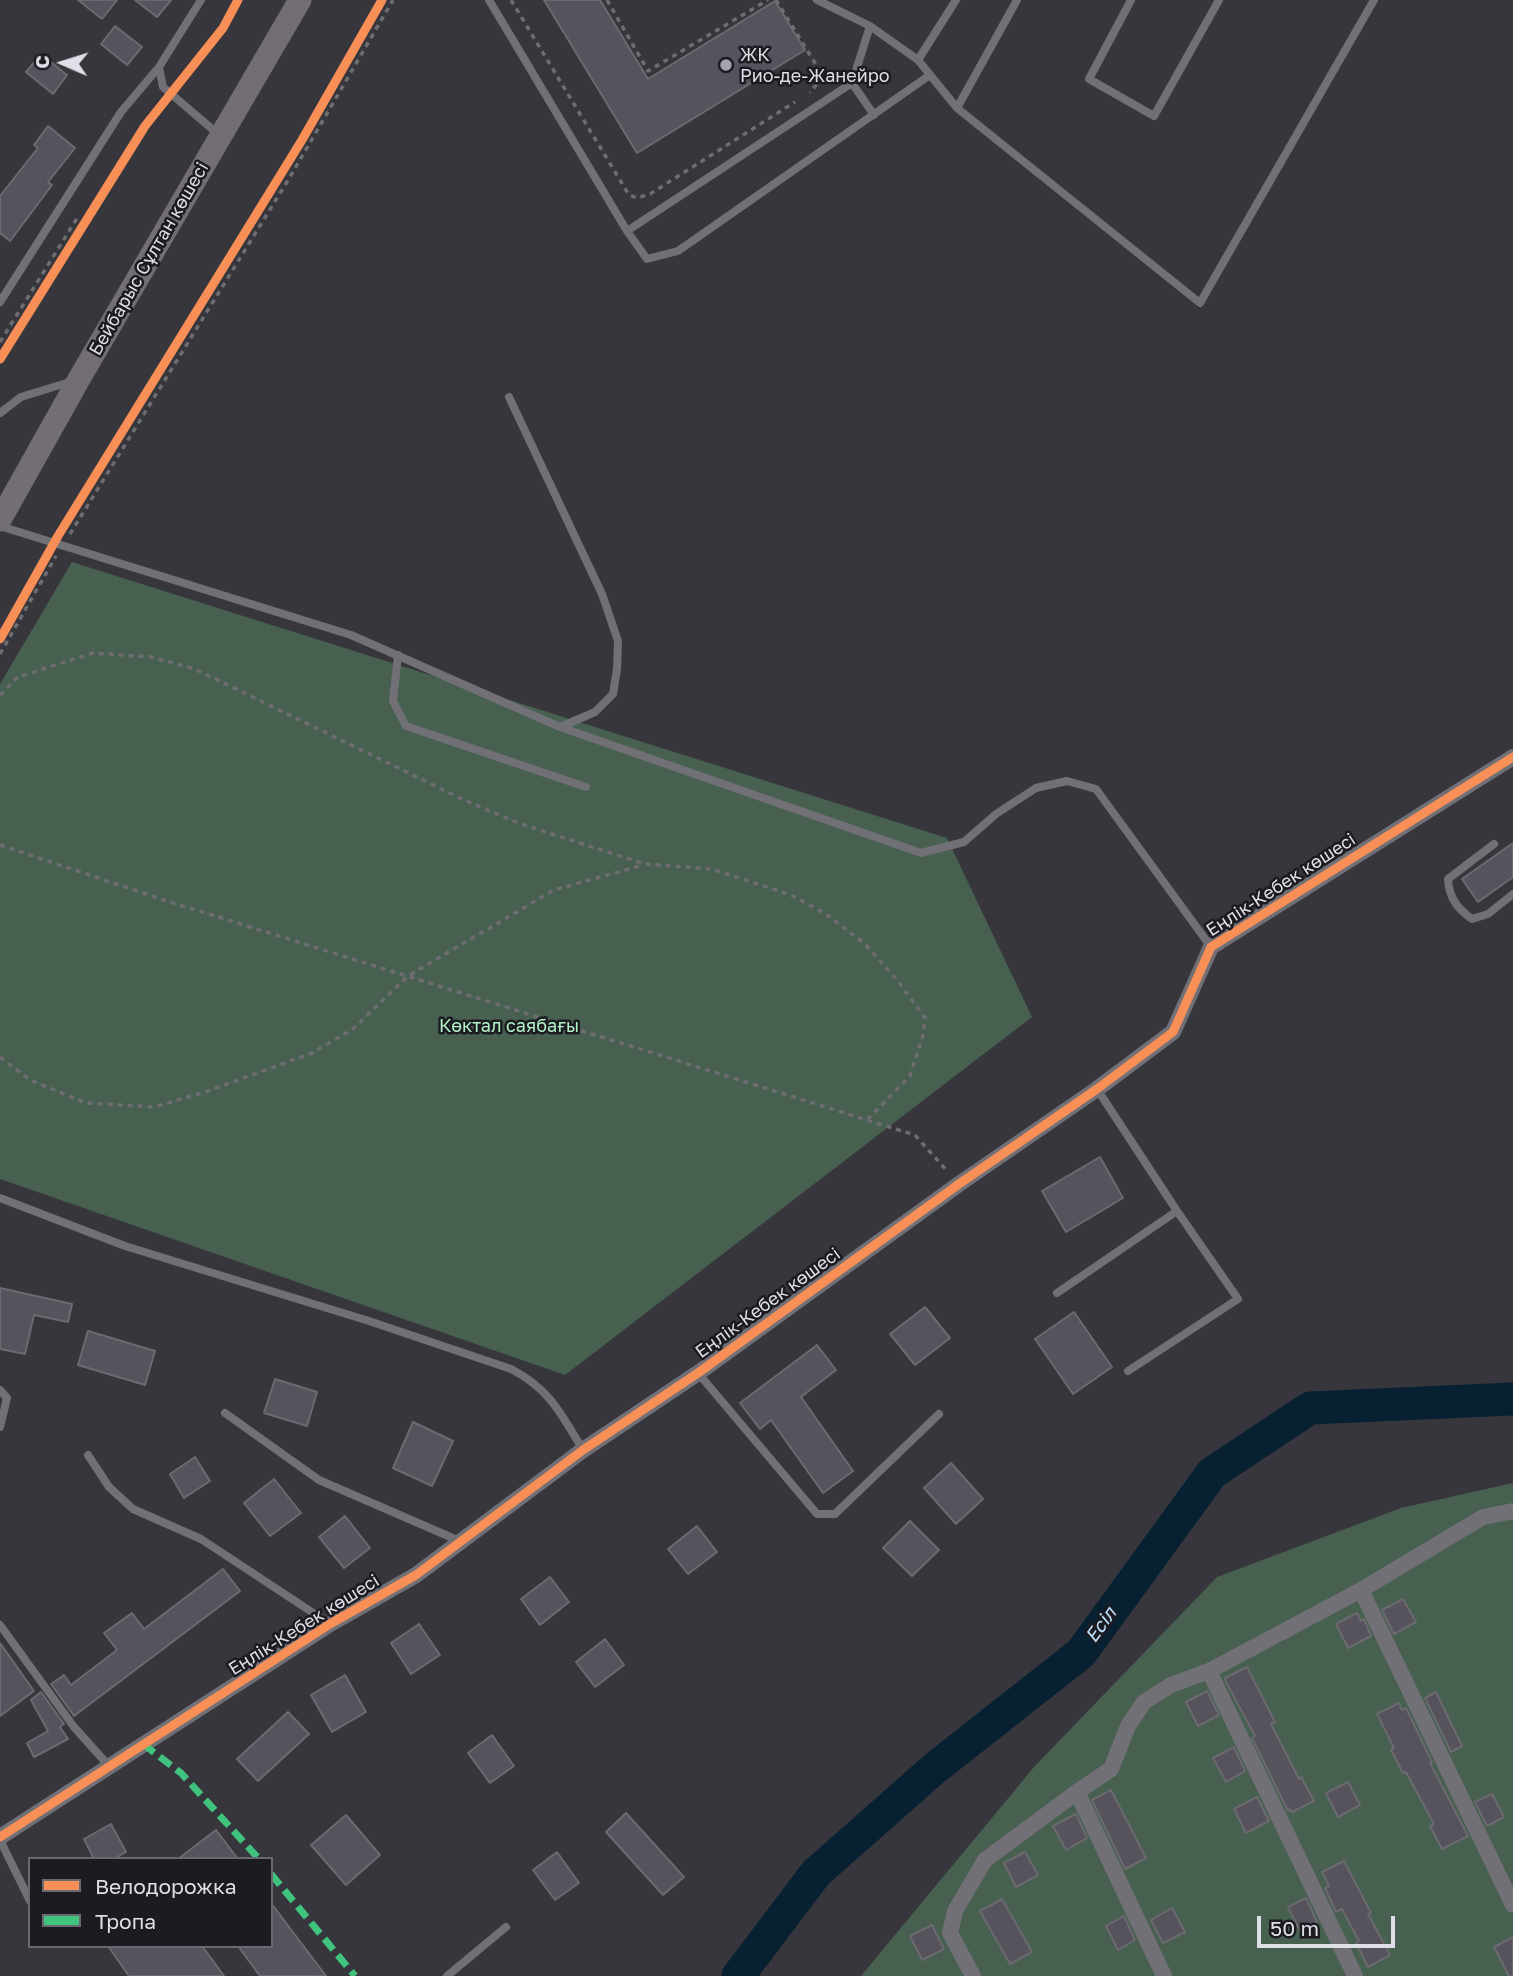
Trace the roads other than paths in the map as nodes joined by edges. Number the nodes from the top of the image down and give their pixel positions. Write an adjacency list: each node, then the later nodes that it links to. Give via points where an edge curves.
1 (201, 0): 12 (lane)
2 (300, 0): 17 (street, Бейбарыс Сұлтан көшесі)
3 (489, 0): 18 (lane)
4 (817, 0): 10 (lane)
5 (956, 0): 11 (lane)
6 (1017, 0): 15 (lane)
7 (1131, 0): 8 (lane, via 1088,79 1154,116)
8 (1219, 0)
9 (1374, 0): 15 (lane, via 1200,303)
10 (870, 26): 11 (lane); 14 (lane)
11 (918, 60): 13 (lane)
12 (159, 67): 17 (lane, via 163,88); 19 (lane, via 121,112)
13 (930, 75): 15 (lane); 16 (lane)
14 (852, 83): 16 (lane); 18 (lane)
15 (957, 108)
16 (874, 115): 18 (lane, via 678,251 647,259)
17 (221, 136): 20 (street, Бейбарыс Сұлтан көшесі)
18 (627, 231)
19 (0, 302)
20 (79, 379): 22 (lane, via 21,397); 23 (street, Бейбарыс Сұлтан көшесі)
21 (509, 397): 26 (lane, via 602,594 618,640 613,694 595,712)
22 (0, 413)
23 (0, 520)
24 (0, 526): 25 (lane, via 351,635)
25 (398, 655): 26 (lane); 28 (lane, via 393,701 406,726)
26 (560, 727): 31 (lane, via 921,853 964,842 1036,788 1067,781 1096,789)
27 (1513, 757): 31 (street, Еңлік-Кебек көшесі)
28 (586, 787)
29 (1494, 844): 30 (lane, via 1448,879 1449,892 1472,919 1488,914)
30 (1513, 894)
31 (1211, 947): 32 (street, Еңлік-Кебек көшесі, via 1173,1032)
32 (1097, 1089): 34 (lane); 37 (street, Еңлік-Кебек көшесі)
33 (0, 1198): 42 (lane, via 125,1246 511,1369 533,1380 554,1403)
34 (1177, 1211): 35 (lane); 36 (lane, via 1238,1299)
35 (1057, 1293)
36 (1128, 1371)
37 (698, 1373): 40 (lane, via 817,1514 835,1514); 42 (street, Еңлік-Кебек көшесі)
38 (0, 1390): 41 (lane, via 6,1398)
39 (225, 1413): 45 (lane, via 319,1480)
40 (939, 1414)
41 (0, 1427)
42 (583, 1450): 45 (street, Еңлік-Кебек көшесі)
43 (88, 1455): 47 (lane, via 109,1487 133,1509 201,1539)
44 (1513, 1511): 46 (street, via 1483,1517)
45 (462, 1542): 47 (street, Еңлік-Кебек көшесі, via 416,1575)
46 (1361, 1590): 49 (street); 54 (street)
47 (330, 1624): 50 (street, Еңлік-Кебек көшесі)
48 (0, 1625): 50 (lane, via 74,1727)
49 (1209, 1671): 51 (street, via 1171,1685 1144,1702 1128,1726 1111,1769); 59 (street)
50 (109, 1766): 52 (street, Еңлік-Кебек көшесі)
51 (1077, 1792): 57 (street, via 985,1860 955,1911 950,1933); 58 (street)
52 (0, 1838): 53 (lane)
53 (28, 1897)
54 (1513, 1905)
55 (506, 1927): 56 (lane)
56 (447, 1976)
57 (973, 1976)
58 (1164, 1976)
59 (1356, 1976)

